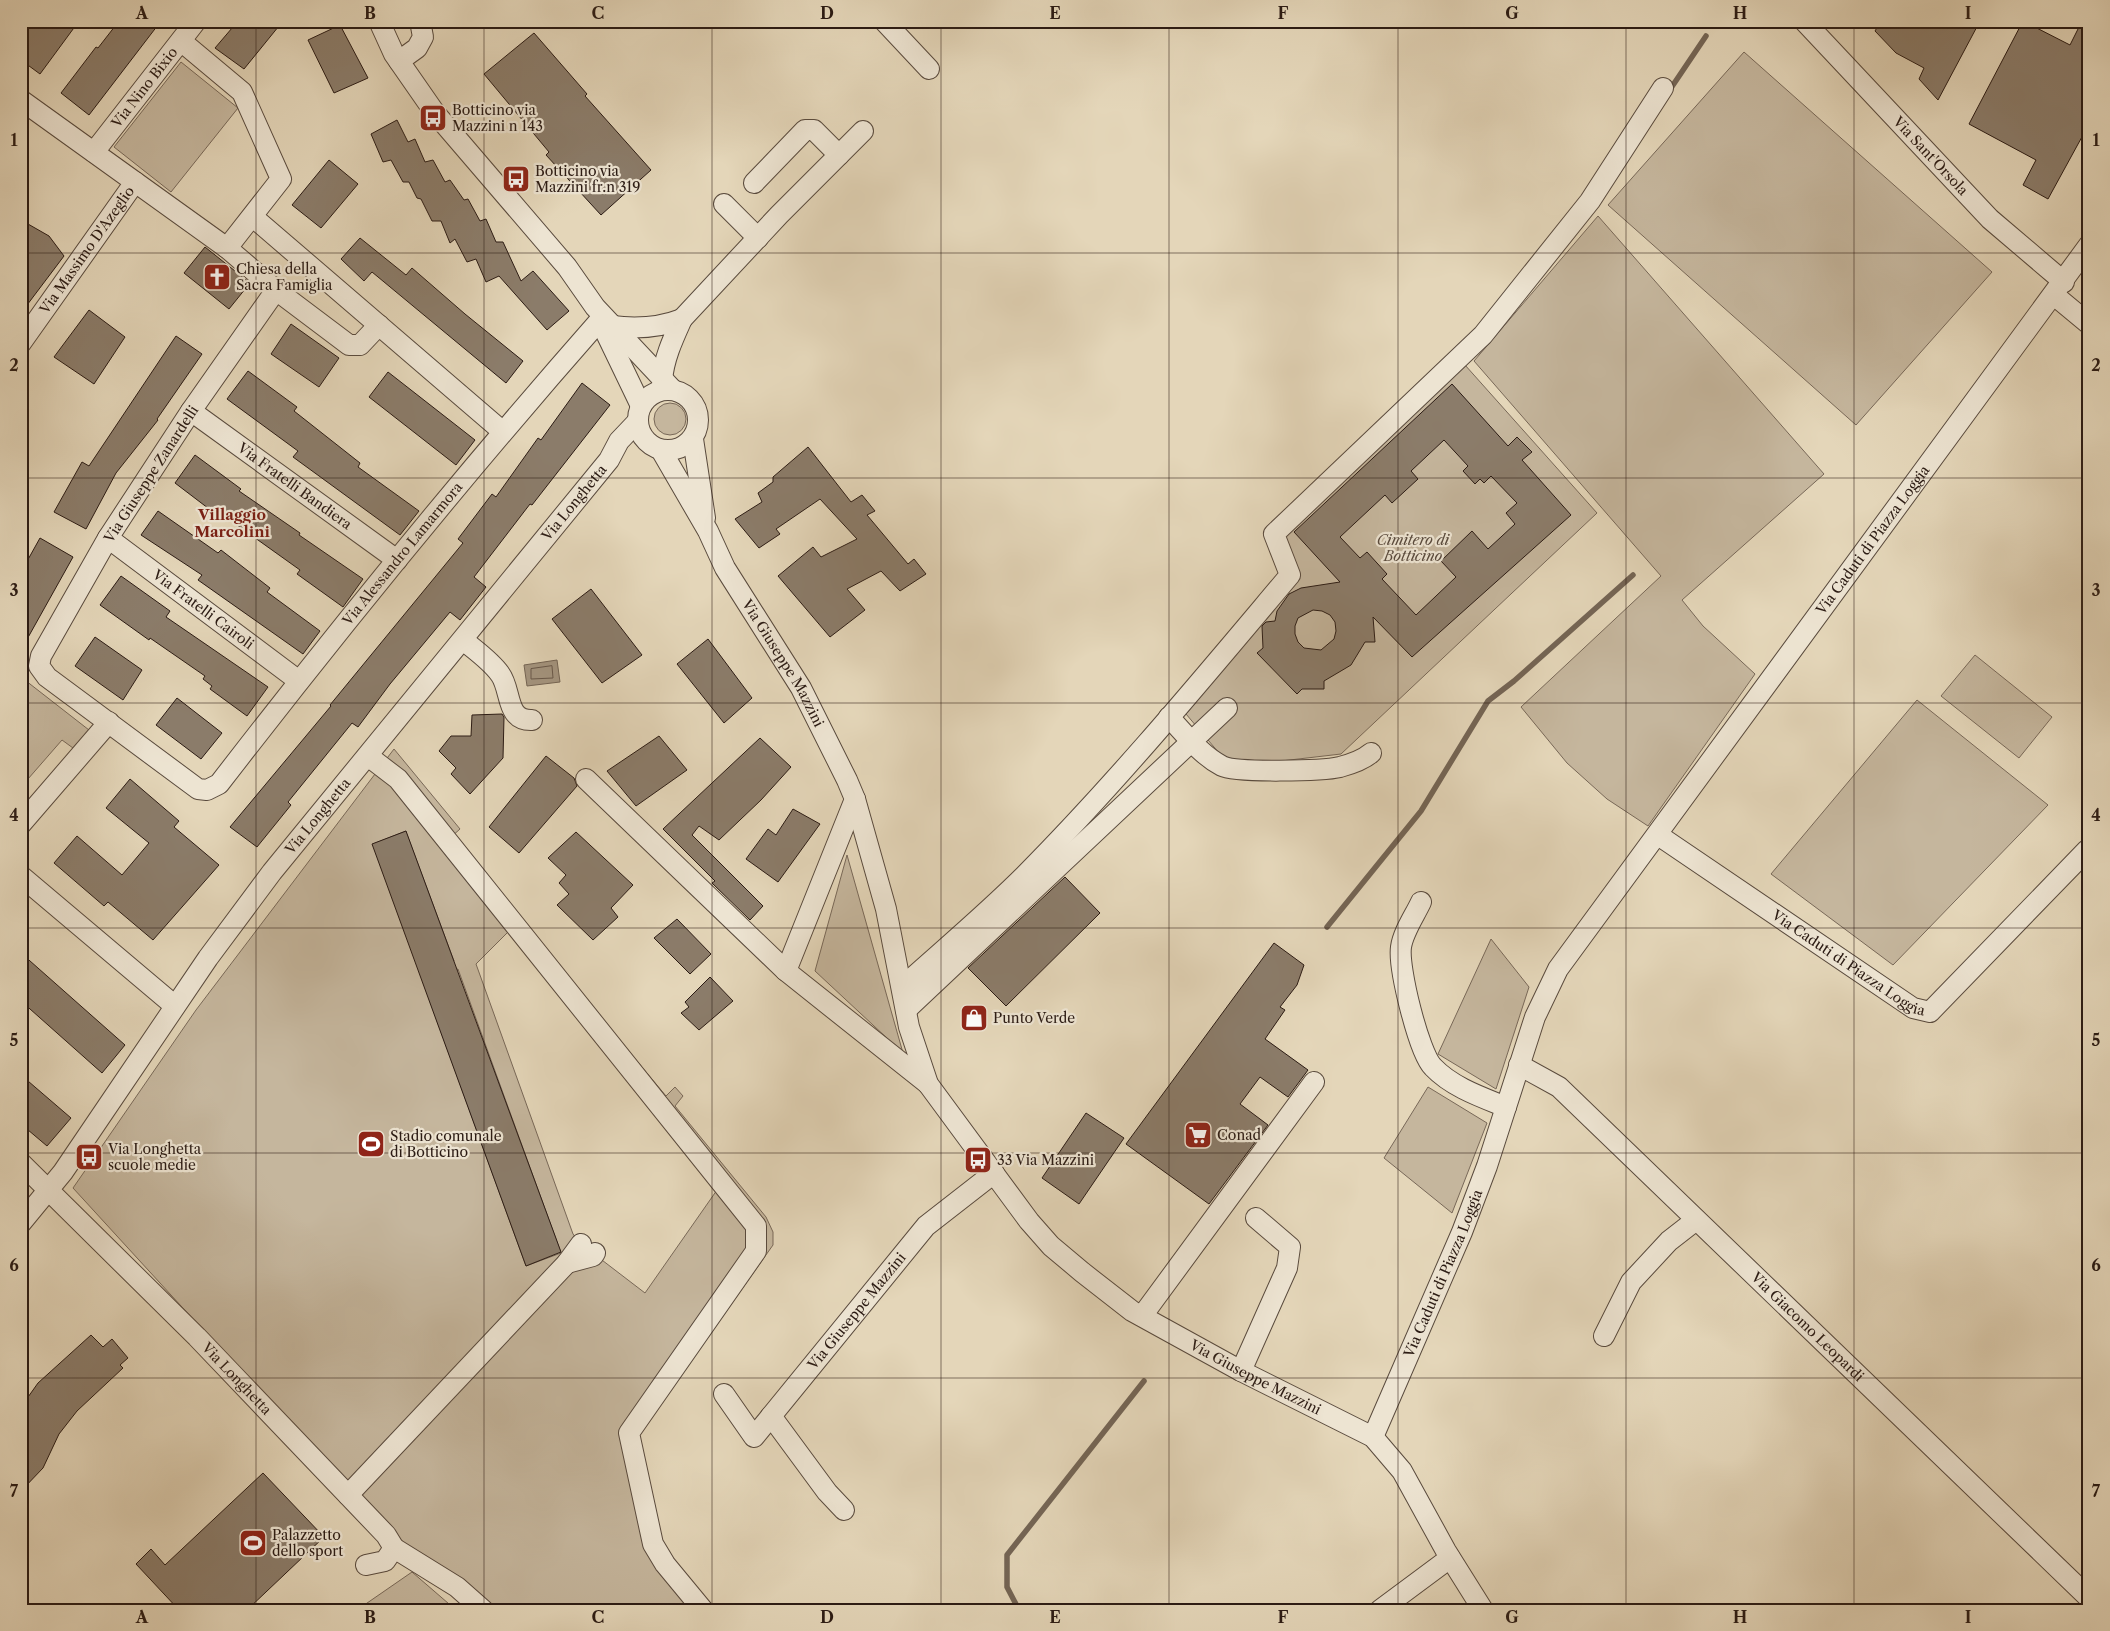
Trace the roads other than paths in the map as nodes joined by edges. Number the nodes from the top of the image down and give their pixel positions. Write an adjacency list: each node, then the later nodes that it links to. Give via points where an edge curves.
1 (196, 21): 6 (street, Via Nino Bixio)
2 (379, 21): 7 (street, Via Giuseppe Mazzini)
3 (420, 21): 7 (street, via 423,38 417,48)
4 (884, 21): 8 (street)
5 (1804, 21): 21 (street, Via Sant'Orsola)
6 (180, 41): 12 (street, Via Nino Bixio); 17 (street, via 242,92 281,179)
7 (399, 61): 23 (street, Via Giuseppe Mazzini, via 435,113 567,267)
8 (929, 69)
9 (1663, 88): 41 (street, via 1590,201 1483,335 1274,534 1290,575)
10 (21, 100): 12 (street, Via Massimo D'Azeglio)
11 (863, 131): 13 (street)
12 (94, 152): 14 (street, Via Massimo D'Azeglio)
13 (839, 156): 15 (street, via 814,130 805,130); 18 (street)
14 (134, 182): 20 (street, Via Massimo D'Azeglio); 27 (street, Via Massimo D'Azeglio)
15 (754, 183)
16 (724, 204): 18 (street)
17 (253, 217): 20 (street); 26 (street)
18 (758, 238): 24 (street)
19 (2089, 245): 21 (street, Via Caduti di Piazza Loggia)
20 (227, 248): 22 (street, Via Massimo D'Azeglio)
21 (2059, 288): 25 (street, Via Sant'Orsola); 50 (street, Via Caduti di Piazza Loggia)
22 (276, 290): 26 (street, Via Massimo D'Azeglio, via 349,345 360,345); 29 (street, Via Giuseppe Zanardelli)
23 (602, 318): 24 (street, via 628,328 665,326); 28 (street, Via Giuseppe Mazzini); 30 (street, Via Giuseppe Mazzini); 31 (street, Via Alessandro Lamarmora)
24 (682, 319): 28 (street, via 668,349)
25 (2089, 324)
26 (379, 325): 31 (street)
27 (21, 343)
28 (667, 384): 30 (street, via 649,396); 32 (street, Via Giuseppe Mazzini, via 693,401 699,414)
29 (191, 410): 36 (street, Via Giuseppe Zanardelli); 37 (street, Via Fratelli Bandiera)
30 (639, 413): 33 (street, Via Giuseppe Mazzini, via 641,434); 34 (street, Via Longhetta)
31 (502, 431): 37 (street, Via Alessandro Lamarmora)
32 (693, 439): 33 (street, via 684,447 672,450); 35 (street, Via Giuseppe Mazzini)
33 (655, 447): 34 (street, Via Longhetta, via 631,446); 35 (street, Via Giuseppe Mazzini)
34 (609, 460): 38 (street, Via Longhetta)
35 (708, 531): 48 (street, Via Giuseppe Mazzini, via 726,568 802,688)
36 (108, 538): 39 (street, Via Fratelli Cairoli); 43 (street, Via Giuseppe Zanardelli, via 41,656 40,666 47,678)
37 (397, 560): 39 (street, Via Alessandro Lamarmora)
38 (463, 640): 42 (street, via 500,673 507,685 514,713); 46 (street, Via Longhetta)
39 (299, 681): 43 (street, Via Alessandro Lamarmora, via 218,784 207,790 198,788)
40 (1227, 708): 44 (street)
41 (1169, 717): 44 (street); 55 (street, via 1025,875)
42 (532, 720)
43 (109, 722): 49 (street)
44 (1192, 742): 45 (street, via 1223,767 1246,771 1340,767 1366,758); 57 (street)
45 (1371, 752)
46 (368, 756): 56 (street, Via Longhetta, via 272,872); 82 (street, via 398,779 518,937 756,1226 756,1251 629,1433 653,1544 665,1564)
47 (586, 779): 54 (street, Via Giuseppe Mazzini)
48 (855, 799): 54 (street); 55 (street, Via Giuseppe Mazzini, via 886,909)
49 (21, 824)
50 (1658, 835): 51 (street, Via Caduti di Piazza Loggia, via 1912,1008 1930,1012); 58 (street, Via Caduti di Piazza Loggia, via 1558,969 1535,1018)
51 (2087, 850)
52 (21, 876): 56 (street)
53 (1421, 902): 61 (street, via 1401,946 1402,972 1418,1034 1432,1066 1463,1088)
54 (786, 971): 60 (street, Via Giuseppe Mazzini)
55 (902, 987): 57 (street, Via Giuseppe Mazzini)
56 (175, 1006): 64 (street, Via Longhetta)
57 (906, 1010): 60 (street, Via Giuseppe Mazzini)
58 (1519, 1065): 61 (street, Via Caduti di Piazza Loggia); 66 (street, Via Giacomo Leopardi, via 1559,1087)
59 (1314, 1082): 69 (street, via 1196,1234)
60 (928, 1084): 63 (street, Via Giuseppe Mazzini)
61 (1506, 1107): 74 (street, Via Caduti di Piazza Loggia, via 1462,1232)
62 (21, 1162): 64 (street)
63 (994, 1173): 69 (street, Via Giuseppe Mazzini, via 1029,1221); 73 (street, Via Giuseppe Mazzini, via 926,1226)
64 (48, 1190): 67 (street, Via Longhetta); 75 (street, Via Longhetta, via 197,1337)
65 (1256, 1218): 71 (street, via 1290,1247 1287,1268)
66 (1696, 1220): 70 (street, via 1669,1242 1631,1282); 80 (street, Via Giacomo Leopardi)
67 (21, 1223)
68 (589, 1251): 75 (street, via 567,1264)
69 (1142, 1316): 71 (street, Via Giuseppe Mazzini)
70 (1604, 1336)
71 (1241, 1371): 74 (street, Via Giuseppe Mazzini)
72 (724, 1394): 73 (street, Via Giuseppe Mazzini, via 754,1437)
73 (771, 1416): 76 (street)
74 (1373, 1437): 78 (street, Via Giuseppe Mazzini, via 1402,1471)
75 (348, 1495): 77 (street, Via Longhetta, via 386,1534)
76 (844, 1510)
77 (394, 1548): 79 (street, via 385,1561); 81 (street, via 457,1587)
78 (1450, 1558): 83 (street); 84 (street, Via Giuseppe Mazzini)
79 (366, 1565)
80 (2089, 1598)
81 (483, 1610)
82 (703, 1610)
83 (1380, 1610)
84 (1483, 1610)

